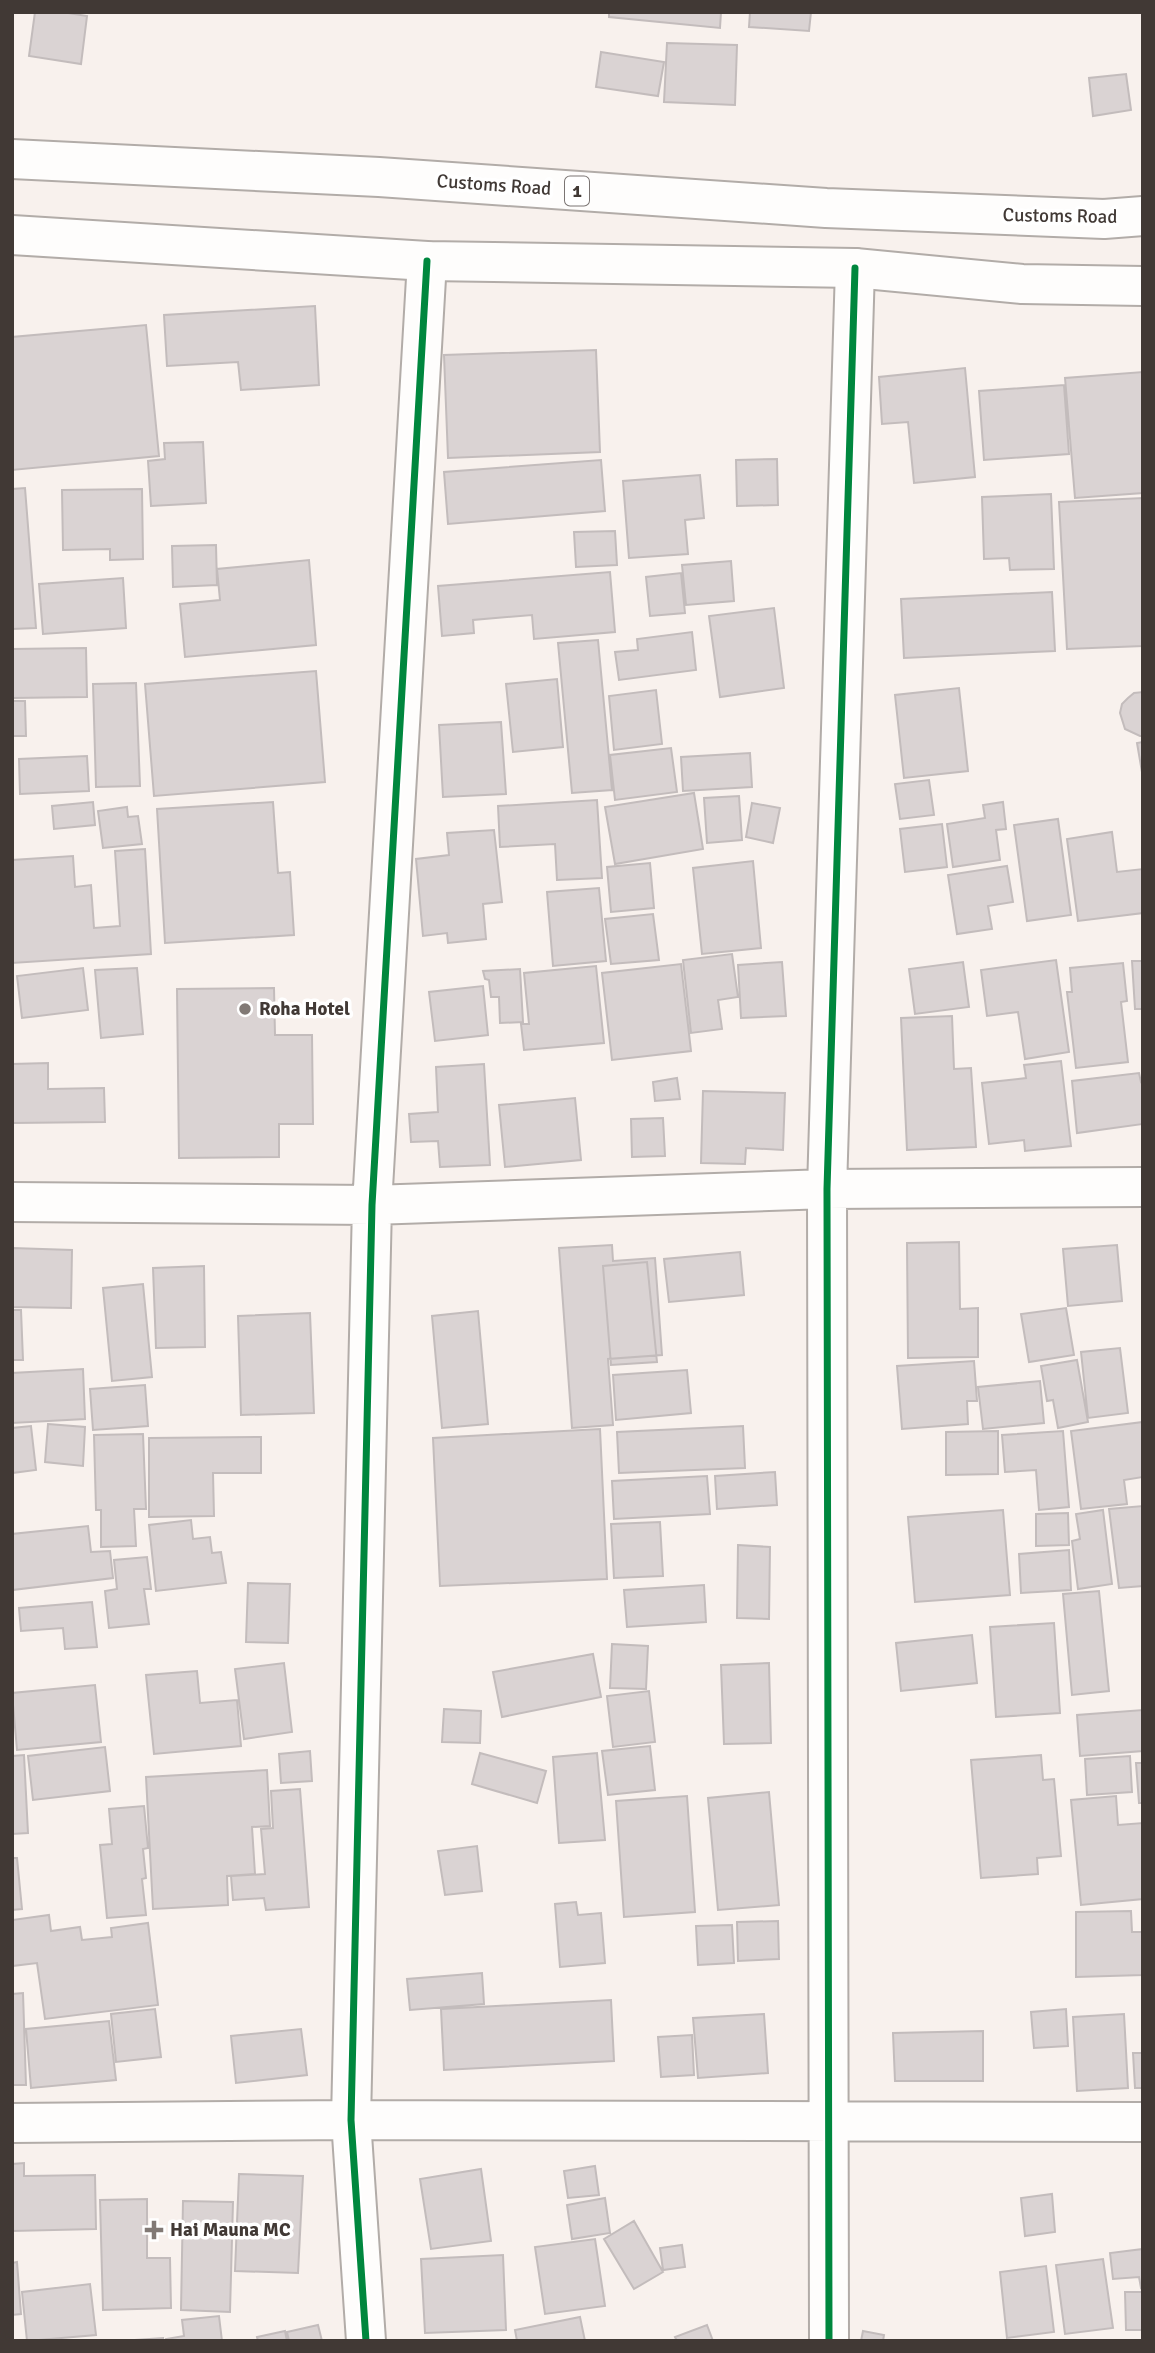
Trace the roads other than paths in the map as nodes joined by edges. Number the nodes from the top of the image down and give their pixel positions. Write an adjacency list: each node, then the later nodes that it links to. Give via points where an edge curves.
1 (12, 159): 2 (street, Customs Road / 1, via 379,177 826,208 1104,219)
2 (1143, 216)
3 (12, 235): 4 (street)
4 (427, 261): 5 (street); 10 (street)
5 (855, 268): 6 (street, via 1022,284); 8 (street)
6 (1143, 286)
7 (1143, 1187): 8 (street)
8 (827, 1189): 10 (street); 14 (street)
9 (12, 1202): 10 (street)
10 (372, 1205): 11 (street)
11 (351, 2120): 13 (street); 14 (street); 15 (street)
12 (1143, 2122): 14 (street)
13 (12, 2123)
14 (829, 2123): 16 (street)
15 (366, 2341)
16 (829, 2341)

